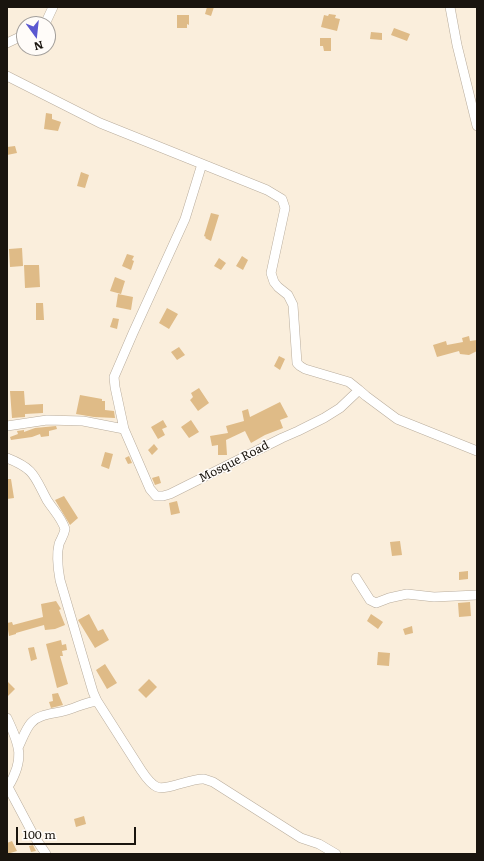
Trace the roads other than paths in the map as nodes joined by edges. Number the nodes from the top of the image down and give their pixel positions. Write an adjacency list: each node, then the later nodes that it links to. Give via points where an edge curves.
1 (450, 7): 3 (street)
2 (7, 76): 4 (street, via 100,123)
3 (477, 126)
4 (202, 164): 5 (street, via 267,190 282,199 285,208 272,273 274,282 288,295 293,305 297,363 349,382); 7 (street, Mosque Road, via 186,219 114,377)
5 (360, 390): 7 (street, Mosque Road, via 324,418 163,496 156,496 150,489); 8 (street, via 397,419)
6 (7, 426): 7 (street, via 47,420 83,421)
7 (124, 429)
8 (477, 451)
9 (7, 458): 12 (street, via 32,473 62,519 65,529 59,544 57,566)
10 (356, 578): 11 (street, via 370,600 376,603 407,594 434,597)
11 (477, 595)
12 (97, 701): 14 (street, via 37,718 28,728); 16 (street, via 141,770 156,786 162,788 204,779 213,782 301,838 319,844)
13 (7, 718): 14 (street)
14 (18, 748): 15 (street, via 18,764 8,786)
15 (45, 854)
16 (336, 854)

